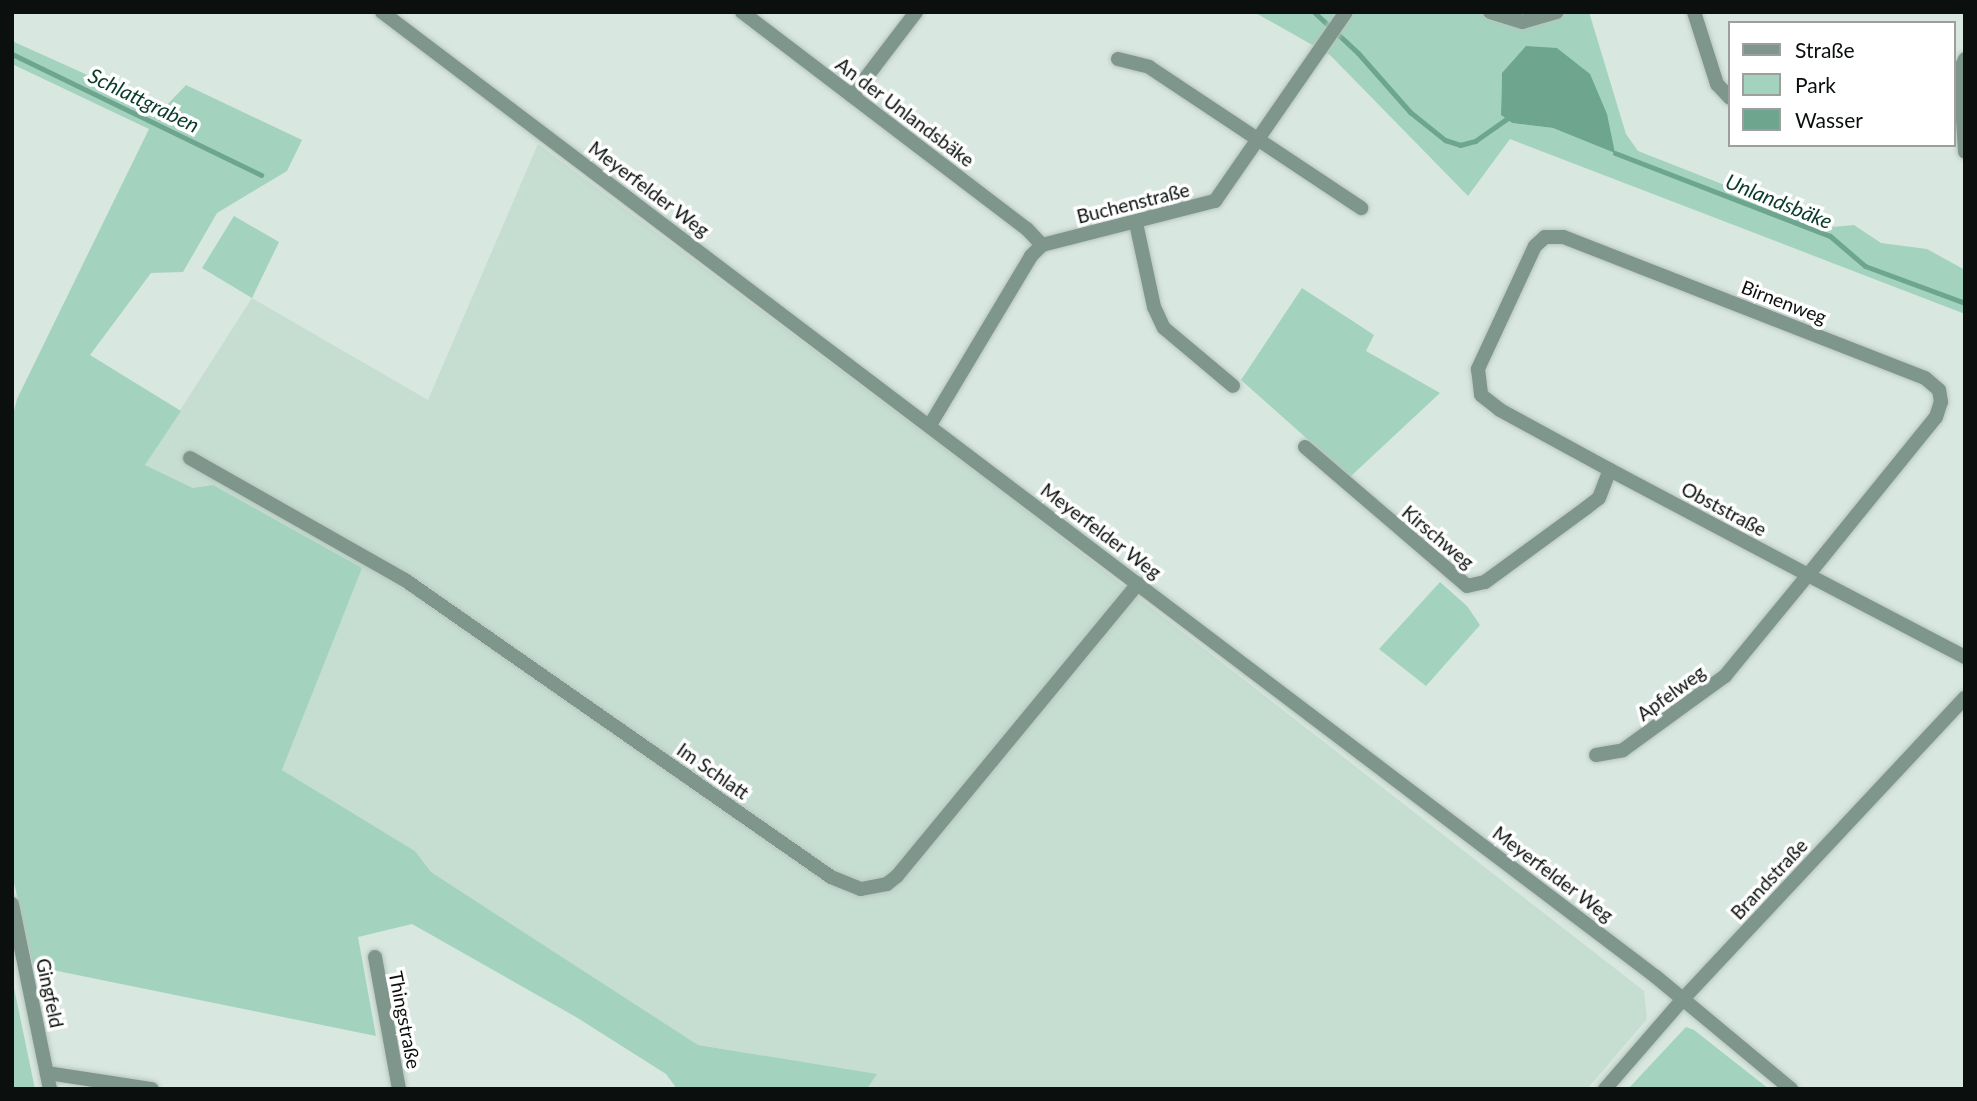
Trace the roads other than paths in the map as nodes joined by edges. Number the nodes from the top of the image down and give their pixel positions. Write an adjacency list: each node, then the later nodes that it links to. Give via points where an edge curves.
1 (382, 12): 19 (street, Meyerfelder Weg)
2 (742, 12): 10 (street, An der Unlandsbäke)
3 (916, 12): 10 (street)
4 (1490, 12): 5 (street, via 1522,22)
5 (1557, 12)
6 (1694, 12): 11 (street, via 1717,84)
7 (1345, 13): 12 (street, Buchenstraße)
8 (1118, 59): 12 (street, via 1149,67)
9 (1965, 59): 13 (street, via 1960,70)
10 (852, 96): 16 (street, An der Unlandsbäke)
11 (1728, 96)
12 (1260, 140): 14 (street); 15 (street, Buchenstraße, via 1215,201)
13 (1965, 152)
14 (1361, 208)
15 (1136, 223): 16 (street, Buchenstraße); 18 (street, via 1154,307 1164,328)
16 (1042, 245): 19 (street, via 1031,256)
17 (1476, 381): 22 (street, Obststraße, via 1481,395 1500,410); 23 (street, Birnenweg, via 1480,362 1535,246 1545,237 1563,237 1925,378 1940,390 1936,417)
18 (1233, 386)
19 (930, 425): 24 (street, Meyerfelder Weg)
20 (1305, 447): 22 (street, Kirschweg, via 1467,586 1485,582 1599,498)
21 (190, 457): 24 (street, Im Schlatt, via 405,580 831,877 862,889 887,884 897,876)
22 (1610, 470): 23 (street, Obststraße)
23 (1808, 575): 25 (street, Obststraße); 27 (street, Apfelweg, via 1708,693 1623,750)
24 (1138, 583): 30 (street, Meyerfelder Weg)
25 (1965, 657)
26 (1965, 698): 30 (street, Brandstraße)
27 (1596, 755)
28 (12, 904): 31 (street, Gingfeld)
29 (375, 957): 34 (street, Thingstraße)
30 (1682, 1000): 35 (street, Brandstraße); 36 (street, Meyerfelder Weg)
31 (47, 1073): 32 (street, Gingfeld); 33 (street)
32 (50, 1089)
33 (152, 1089)
34 (399, 1089)
35 (1605, 1089)
36 (1791, 1089)

